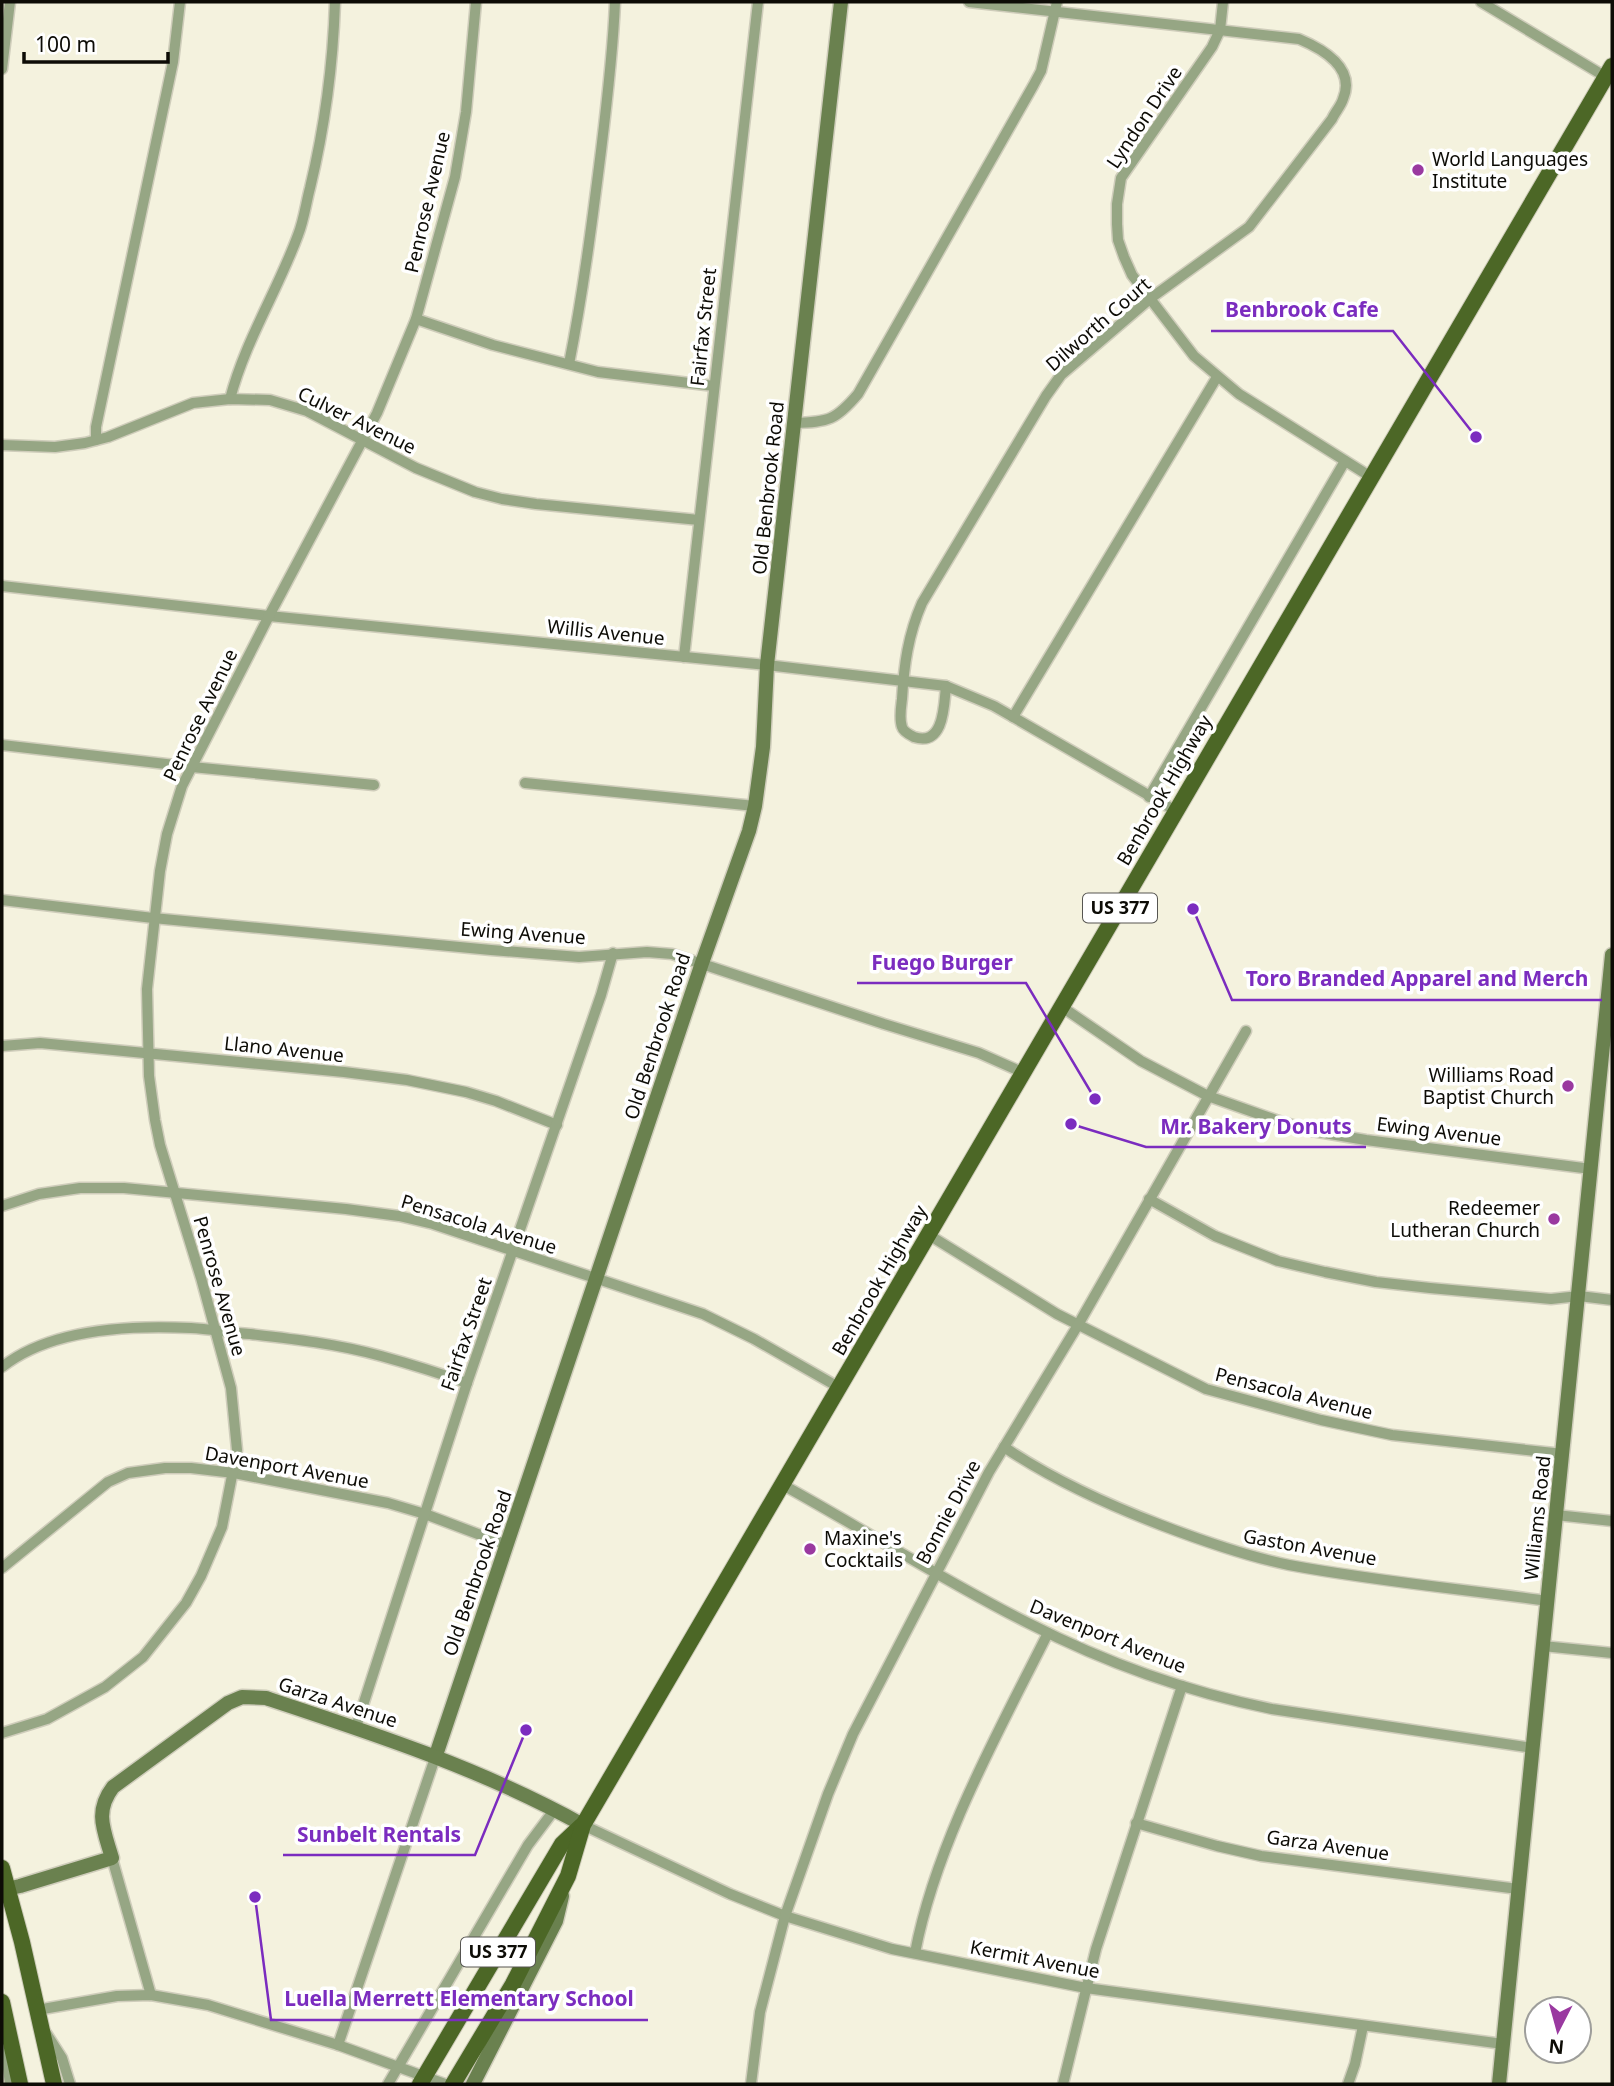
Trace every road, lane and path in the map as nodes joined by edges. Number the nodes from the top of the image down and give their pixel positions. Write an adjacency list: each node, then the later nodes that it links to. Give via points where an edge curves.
1 (10, 2): 13 (street)
2 (180, 2): 23 (street, via 173,62)
3 (335, 2): 20 (street, via 325,121 300,231)
4 (476, 2): 16 (street, Penrose Avenue, via 466,112 454,177)
5 (615, 2): 17 (street, via 593,216)
6 (758, 2): 19 (street, Fairfax Street)
7 (841, 2): 21 (street, Old Benbrook Road)
8 (969, 2): 11 (street, Dilworth Court)
9 (1223, 2): 12 (street, Lyndon Drive)
10 (1480, 2): 14 (street)
11 (1057, 7): 12 (street, Dilworth Court); 21 (street, via 1041,71 858,394 832,418)
12 (1220, 30): 15 (street, Lyndon Drive, via 1121,178 1118,240 1132,275); 15 (street, Dilworth Court, via 1299,39 1313,45 1341,66 1347,87 1332,119 1249,227)
13 (2, 69)
14 (1609, 72): 26 (main road, Benbrook Highway / US 377)
15 (1151, 298): 18 (street, Lyndon Drive, via 1194,356); 32 (street, Dilworth Court, via 1061,375 1046,396 922,603 908,642)
16 (416, 319): 17 (street); 22 (street, Penrose Avenue)
17 (569, 364): 19 (street, via 598,372)
18 (1217, 377): 25 (street, Lyndon Drive); 34 (street)
19 (714, 386): 27 (street, Fairfax Street)
20 (230, 398): 22 (street, Culver Avenue, via 289,405); 23 (street, Culver Avenue, via 193,403)
21 (794, 423): 31 (street, Old Benbrook Road)
22 (364, 439): 27 (street, Culver Avenue, via 416,468 502,499); 29 (street, Penrose Avenue)
23 (96, 440): 24 (street, Culver Avenue, via 55,447)
24 (2, 445)
25 (1345, 461): 26 (street, Lyndon Drive); 39 (street)
26 (1371, 477): 41 (main road, Benbrook Highway / US 377)
27 (699, 520): 30 (street, Fairfax Street)
28 (2, 586): 29 (street, Willis Avenue)
29 (269, 616): 30 (street, Willis Avenue); 36 (street, Penrose Avenue)
30 (684, 657): 31 (street, Willis Avenue)
31 (767, 665): 32 (street, Willis Avenue); 40 (street, Old Benbrook Road)
32 (903, 680): 33 (street, Willis Avenue); 33 (street, Dilworth Court, via 902,727 914,737 937,732)
33 (946, 685): 34 (street, Willis Avenue)
34 (1013, 717): 39 (street, Willis Avenue)
35 (2, 745): 36 (street)
36 (192, 767): 38 (street); 43 (street, Penrose Avenue, via 167,834)
37 (525, 783): 40 (street)
38 (374, 785)
39 (1149, 797): 41 (street, Willis Avenue)
40 (755, 806): 46 (street, Old Benbrook Road)
41 (1176, 811): 47 (main road, Benbrook Highway / US 377)
42 (2, 900): 43 (street, Ewing Avenue)
43 (153, 918): 44 (street, Ewing Avenue, via 579,957); 50 (street, Penrose Avenue)
44 (613, 953): 46 (street, Ewing Avenue, via 672,954); 53 (street, Fairfax Street)
45 (1612, 955): 54 (street, Williams Road)
46 (702, 962): 51 (street, Ewing Avenue, via 979,1053); 60 (street, Old Benbrook Road)
47 (1062, 1007): 51 (main road, Benbrook Highway / US 377); 52 (street, Ewing Avenue, via 1142,1061)
48 (1247, 1031): 52 (street, Bonnie Drive)
49 (2, 1046): 50 (street, Llano Avenue, via 40,1043)
50 (148, 1053): 53 (street, Llano Avenue, via 407,1080 476,1095); 55 (street, Penrose Avenue, via 155,1120)
51 (1024, 1073): 58 (main road, Benbrook Highway / US 377)
52 (1208, 1096): 54 (street, Ewing Avenue, via 1312,1131); 56 (street, Bonnie Drive)
53 (557, 1125): 59 (street, Fairfax Street)
54 (1591, 1169): 61 (street, Williams Road)
55 (175, 1193): 57 (street, Pensacola Avenue, via 80,1188); 59 (street, Pensacola Avenue, via 399,1216); 64 (street, Penrose Avenue)
56 (1149, 1199): 61 (street, via 1228,1242 1325,1272 1443,1289 1551,1299); 63 (street, Bonnie Drive)
57 (2, 1206)
58 (929, 1235): 63 (street, Pensacola Avenue); 67 (main road, Benbrook Highway / US 377)
59 (514, 1251): 60 (street, Pensacola Avenue); 66 (street, Fairfax Street)
60 (597, 1279): 67 (street, Pensacola Avenue, via 716,1320); 75 (street, Old Benbrook Road)
61 (1579, 1296): 62 (street); 69 (street, Williams Road)
62 (1612, 1300)
63 (1078, 1325): 68 (street, Bonnie Drive); 69 (street, Pensacola Avenue, via 1206,1389 1276,1409 1392,1435)
64 (214, 1330): 65 (street, via 114,1328 57,1340); 66 (street, via 316,1342 378,1355); 70 (street, Penrose Avenue, via 234,1409)
65 (2, 1367)
66 (467, 1383): 72 (street, Fairfax Street)
67 (840, 1388): 71 (main road, Benbrook Highway / US 377)
68 (1004, 1447): 77 (street, Bonnie Drive); 78 (street, Gaston Avenue, via 1086,1494 1233,1551 1329,1571)
69 (1563, 1454): 73 (street, Williams Road)
70 (234, 1473): 72 (street, Davenport Avenue); 76 (street, Davenport Avenue, via 165,1468 128,1473 108,1482); 84 (street, Penrose Avenue, via 222,1527 201,1576 186,1603 143,1657 94,1693 47,1718)
71 (783, 1485): 77 (street, Davenport Avenue); 89 (main road, Benbrook Highway / US 377)
72 (425, 1514): 75 (street, Davenport Avenue); 83 (street, Fairfax Street)
73 (1556, 1515): 74 (street); 78 (street, Williams Road)
74 (1612, 1521)
75 (507, 1545): 86 (street, Old Benbrook Road)
76 (2, 1567)
77 (936, 1573): 79 (street, Davenport Avenue); 95 (street, Bonnie Drive, via 853,1734)
78 (1548, 1601): 80 (street, Williams Road)
79 (1048, 1633): 82 (street, Davenport Avenue); 96 (street, via 948,1842)
80 (1543, 1646): 81 (street); 85 (street, Williams Road)
81 (1612, 1653)
82 (1182, 1686): 85 (street, Davenport Avenue, via 1272,1709); 88 (street)
83 (356, 1727): 86 (street, Garza Avenue); 90 (street, Garza Avenue, via 267,1698 242,1697 228,1703 113,1787 101,1809)
84 (2, 1733)
85 (1533, 1748): 94 (street, Williams Road)
86 (436, 1755): 87 (street, Garza Avenue); 104 (street, Old Benbrook Road)
87 (555, 1809): 89 (street, Garza Avenue); 105 (street, via 528,1845)
88 (1136, 1823): 94 (street, Garza Avenue, via 1261,1856); 97 (street)
89 (583, 1825): 92 (main road, Benbrook Highway / US 377); 95 (street, Kermit Avenue); 106 (main road, Benbrook Highway / US 377, via 562,1844)
90 (112, 1857): 93 (street); 98 (street)
91 (2, 1868): 93 (main road)
92 (568, 1877): 113 (main road, Benbrook Highway / US 377, via 513,1984); 114 (street, Benbrook Highway, via 556,1921)
93 (4, 1889): 100 (main road)
94 (1518, 1889): 103 (street, Williams Road)
95 (785, 1916): 96 (street, Kermit Avenue); 115 (street, Bonnie Drive, via 760,2012)
96 (915, 1953): 97 (street, Kermit Avenue)
97 (1086, 1988): 101 (street, Kermit Avenue); 116 (street)
98 (151, 1995): 100 (street, via 117,1996); 104 (street, via 208,2005)
99 (2, 2002): 102 (main road)
100 (39, 2017): 109 (main road); 110 (street, via 62,2058)
101 (1363, 2026): 103 (street, Kermit Avenue); 117 (street)
102 (6, 2027): 107 (street); 108 (main road)
103 (1503, 2044): 118 (street, Williams Road)
104 (338, 2045): 105 (street)
105 (398, 2067): 106 (street); 111 (street)
106 (422, 2081): 112 (street)
107 (10, 2084)
108 (20, 2084)
109 (54, 2084)
110 (69, 2084)
111 (388, 2084)
112 (445, 2084)
113 (453, 2084)
114 (473, 2084)
115 (751, 2084)
116 (1063, 2084)
117 (1348, 2084)
118 (1499, 2084)

